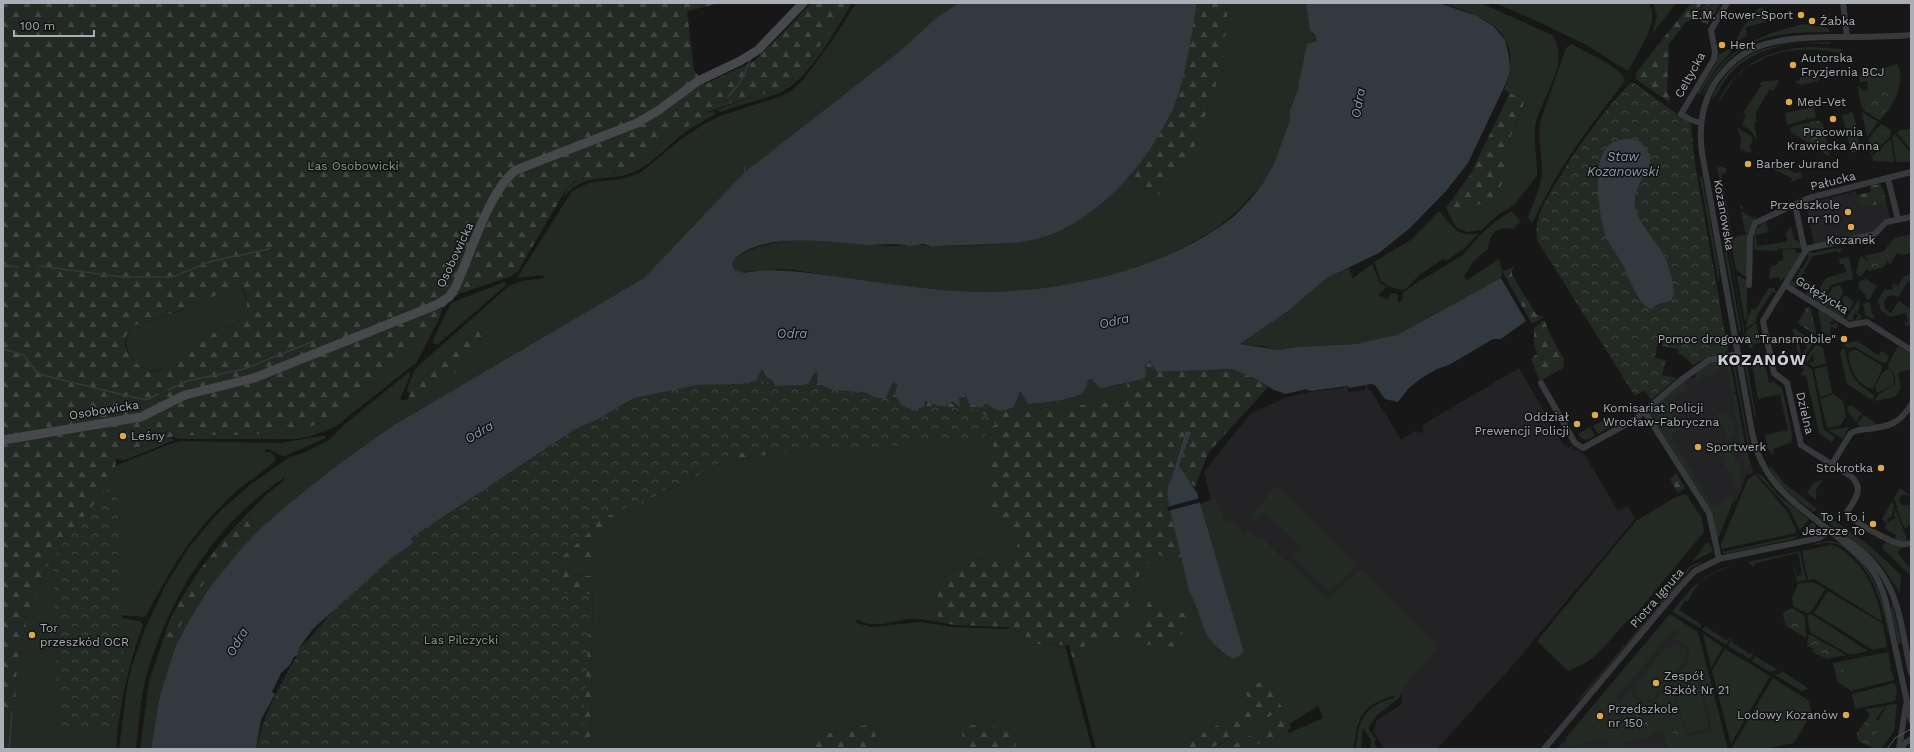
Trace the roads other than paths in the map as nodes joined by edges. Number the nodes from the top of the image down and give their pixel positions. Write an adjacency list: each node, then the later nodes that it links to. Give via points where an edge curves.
1 (803, 3): 20 (street, Osobowicka, via 758,50 698,81 649,116 511,174 497,190 455,288 449,297 436,305 254,378 185,395 141,417)
2 (1727, 3): 6 (street, Celtycka, via 1711,30 1714,59 1681,114)
3 (1843, 3): 5 (street)
4 (1911, 36): 5 (street, Kozanowska)
5 (1847, 37): 6 (street, Kozanowska, via 1788,38 1751,49 1735,60 1717,80 1709,95)
6 (1701, 123): 16 (street, Kozanowska, via 1701,143)
7 (1911, 172): 8 (street, Pałucka)
8 (1888, 180): 9 (street, Pałucka, via 1809,198); 11 (street)
9 (1795, 205): 12 (street); 13 (street, Pałucka, via 1753,226 1750,237)
10 (1911, 217): 11 (street)
11 (1898, 219): 12 (street, via 1886,222 1875,234)
12 (1805, 248): 14 (street, Dzielna)
13 (1749, 285)
14 (1785, 285): 15 (street, Gołężycka, via 1849,325 1866,322); 21 (street, Dzielna, via 1763,321 1774,374 1787,383 1801,445)
15 (1911, 350)
16 (1738, 354): 19 (street, via 1709,360); 22 (street, Kozanowska, via 1754,443 1762,464 1782,493)
17 (1541, 383): 19 (street, via 1575,443 1583,448)
18 (1911, 405): 21 (street, via 1895,423 1851,433)
19 (1644, 411): 24 (street, via 1709,514)
20 (3, 440)
21 (1832, 464): 23 (street, Dzielna, via 1858,484 1858,493 1847,512 1849,516 1894,542 1904,545)
22 (1831, 530): 24 (street, Piotra Ignuta, via 1819,538); 25 (street, Kozanowska, via 1872,560 1884,576); 26 (street, Kozanowska, via 1873,571 1882,589)
23 (1911, 543)
24 (1719, 559): 33 (street, Piotra Ignuta, via 1690,576)
25 (1895, 599): 26 (street); 27 (street, Kozanowska)
26 (1886, 606): 29 (street, Kozanowska)
27 (1911, 673)
28 (1911, 681): 29 (street)
29 (1903, 682): 30 (street, Kozanowska)
30 (1906, 700): 31 (street, Kozanowska); 34 (street, Kozanowska)
31 (1911, 720)
32 (1911, 739): 34 (street)
33 (1544, 749)
34 (1900, 749)

